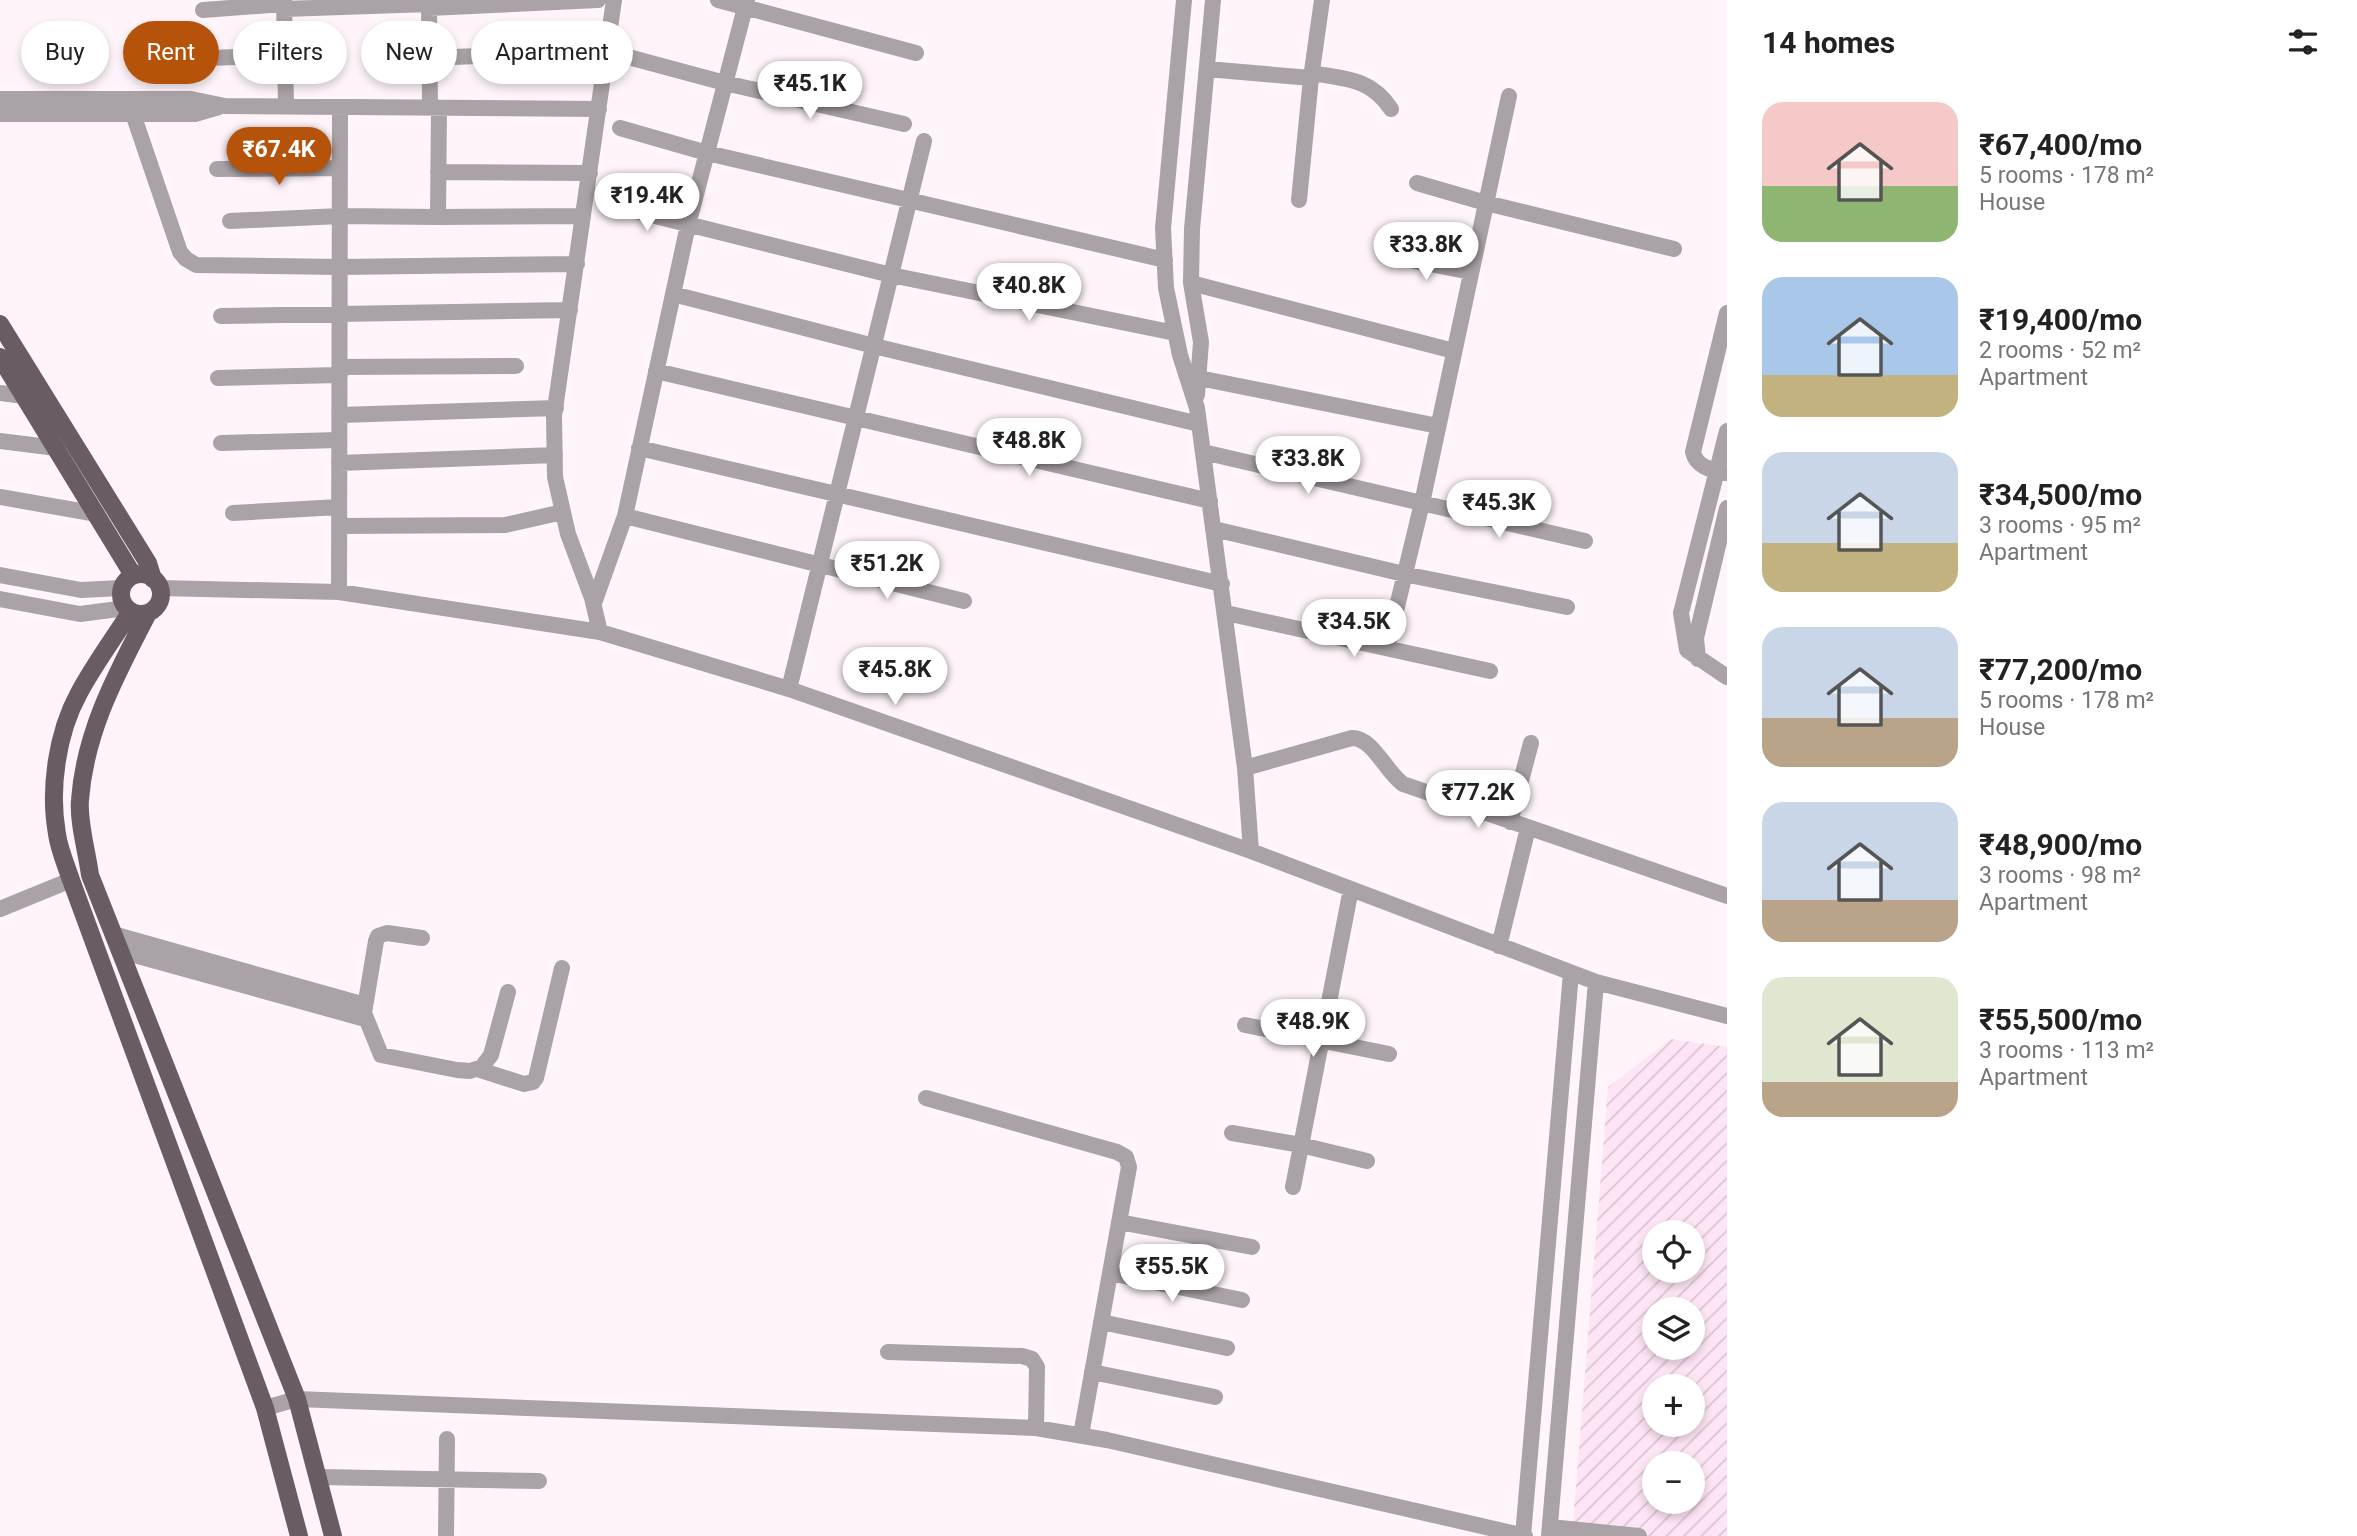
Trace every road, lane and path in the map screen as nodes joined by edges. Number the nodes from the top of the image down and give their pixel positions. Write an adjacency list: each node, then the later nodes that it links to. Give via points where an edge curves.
1 (598, 0): 9 (street)
2 (614, 0): 24 (street)
3 (718, 0): 7 (street)
4 (1184, 0): 48 (street, via 1163,229)
5 (1213, 0): 13 (street)
6 (1322, 0): 14 (street)
7 (746, 3): 11 (street); 15 (street)
8 (284, 4): 9 (street); 10 (street)
9 (429, 4)
10 (202, 10)
11 (916, 53)
12 (633, 58): 15 (street)
13 (1207, 69): 14 (street); 53 (street)
14 (1311, 75): 25 (street, via 1372,88); 37 (street)
15 (725, 83): 28 (street); 31 (street)
16 (286, 84): 21 (street)
17 (432, 84): 23 (street)
18 (1509, 96): 39 (street)
19 (0, 99): 20 (street, via 191,99)
20 (225, 106): 21 (street); 27 (street, via 195,114)
21 (286, 106): 22 (street)
22 (340, 107): 23 (street); 32 (street)
23 (434, 108): 24 (street); 34 (street)
24 (599, 108): 35 (street)
25 (1391, 109)
26 (0, 114): 27 (street)
27 (133, 114): 50 (street, via 186,259 206,267)
28 (904, 124)
29 (621, 128): 31 (street)
30 (924, 141): 38 (street)
31 (707, 153): 38 (street); 45 (street)
32 (340, 168): 33 (street); 41 (street)
33 (217, 169)
34 (438, 172): 35 (street); 43 (street)
35 (590, 173): 42 (street)
36 (1417, 183): 39 (street)
37 (1299, 200)
38 (910, 201): 48 (street); 52 (street)
39 (1486, 203): 46 (street); 51 (street)
40 (615, 206): 45 (street)
41 (340, 216): 43 (street); 44 (street); 50 (street)
42 (583, 216): 43 (street); 49 (street)
43 (438, 217)
44 (230, 222)
45 (688, 225): 52 (street); 54 (street)
46 (1674, 249)
47 (1388, 256): 51 (street)
48 (1165, 260): 60 (street)
49 (577, 264): 50 (street); 55 (street)
50 (340, 267): 57 (street)
51 (1471, 272): 62 (street)
52 (891, 275): 60 (street); 61 (street)
53 (1191, 283): 62 (street); 67 (street, via 1200,342)
54 (673, 294): 61 (street); 66 (street)
55 (570, 310): 57 (street); 71 (street)
56 (1727, 313): 85 (street, via 1693,452 1702,466)
57 (340, 315): 58 (street); 65 (street)
58 (221, 316)
59 (0, 324): 103 (main road)
60 (1175, 333): 67 (street)
61 (874, 346): 73 (street); 74 (street)
62 (1454, 352): 75 (street)
63 (0, 357): 70 (main road)
64 (516, 366): 65 (street)
65 (340, 371): 68 (street); 72 (street)
66 (656, 371): 74 (street); 81 (street)
67 (1192, 377): 73 (street); 75 (street)
68 (218, 378)
69 (0, 393): 70 (street)
70 (24, 396): 80 (main road)
71 (555, 408): 72 (street); 83 (street)
72 (340, 415): 77 (street)
73 (1198, 416): 82 (street)
74 (856, 419): 86 (street); 88 (street)
75 (1438, 426): 89 (street)
76 (1727, 431): 85 (street)
77 (339, 440): 79 (street); 84 (street)
78 (0, 441): 80 (street)
79 (221, 443)
80 (56, 448): 94 (main road)
81 (639, 448): 86 (street); 95 (street)
82 (1203, 452): 88 (street); 89 (street)
83 (555, 454): 84 (street); 92 (street)
84 (339, 463): 90 (street)
85 (1722, 473): 114 (street, via 1681,614 1687,650)
86 (837, 494): 99 (street); 104 (street)
87 (0, 497): 94 (street)
88 (1210, 501): 97 (street)
89 (1422, 503): 98 (street); 100 (street)
90 (339, 507): 93 (street); 96 (street)
91 (1727, 508): 114 (street, via 1696,638)
92 (563, 512): 96 (street, via 505,525); 108 (street)
93 (233, 513)
94 (97, 514): 102 (main road)
95 (625, 516): 99 (street); 108 (street)
96 (339, 526): 105 (street)
97 (1214, 529): 100 (street); 104 (street)
98 (1585, 541)
99 (820, 564): 107 (street); 117 (street)
100 (1404, 574): 109 (street); 113 (street)
101 (0, 575): 102 (street, via 81,590)
102 (127, 582): 103 (main road, via 144,574); 110 (main road, via 121,599)
103 (156, 583): 105 (street); 110 (main road, via 158,604)
104 (1222, 584): 111 (street)
105 (339, 592): 112 (street)
106 (0, 599): 110 (street, via 80,614)
107 (964, 601)
108 (594, 603): 112 (street)
109 (1567, 607)
110 (135, 611): 123 (main road, via 78,694 67,722 53,802 57,836); 128 (main road, via 92,735 79,802 90,874)
111 (1226, 612): 113 (street); 119 (street)
112 (600, 632): 117 (street)
113 (1387, 648): 115 (street)
114 (1698, 659): 116 (street)
115 (1490, 671)
116 (1727, 677)
117 (789, 689): 122 (street)
118 (1531, 743): 120 (street)
119 (1245, 768): 120 (street, via 1361,738 1403,784); 122 (street)
120 (1510, 821): 121 (street)
121 (1528, 828): 125 (street); 129 (street)
122 (1251, 851): 124 (street)
123 (71, 880): 126 (street); 155 (main road)
124 (1351, 889): 129 (street); 137 (street)
125 (1727, 897)
126 (0, 909)
127 (422, 938): 134 (street, via 378,936)
128 (117, 942): 134 (street); 154 (main road)
129 (1499, 946): 131 (street)
130 (562, 968): 139 (street, via 533,1082 524,1084)
131 (1571, 973): 132 (street); 166 (street)
132 (1596, 982): 135 (street); 162 (street)
133 (508, 992): 139 (street, via 491,1055)
134 (365, 1012): 139 (street, via 381,1055 457,1070)
135 (1727, 1016)
136 (1245, 1025): 137 (street)
137 (1322, 1042): 138 (street); 142 (street)
138 (1389, 1054)
139 (477, 1069)
140 (926, 1098): 145 (street, via 1126,1157 1129,1167)
141 (1232, 1133): 142 (street)
142 (1301, 1145): 143 (street); 144 (street)
143 (1367, 1161)
144 (1293, 1187)
145 (1119, 1222): 146 (street); 147 (street)
146 (1252, 1247)
147 (1110, 1273): 148 (street); 149 (street)
148 (1242, 1300)
149 (1101, 1322): 150 (street); 152 (street)
150 (1227, 1348)
151 (888, 1352): 156 (street, via 1032,1359 1037,1367)
152 (1093, 1372): 153 (street); 157 (street)
153 (1215, 1396)
154 (297, 1399): 155 (street); 156 (street); 159 (main road)
155 (265, 1408): 163 (main road)
156 (1036, 1428): 157 (street)
157 (1081, 1435): 166 (street)
158 (447, 1439): 160 (street)
159 (318, 1477): 160 (street); 164 (main road)
160 (446, 1479): 161 (street); 165 (street)
161 (539, 1480)
162 (1550, 1531): 167 (street)
163 (299, 1536)
164 (333, 1536)
165 (446, 1536)
166 (1523, 1536)
167 (1639, 1536)

